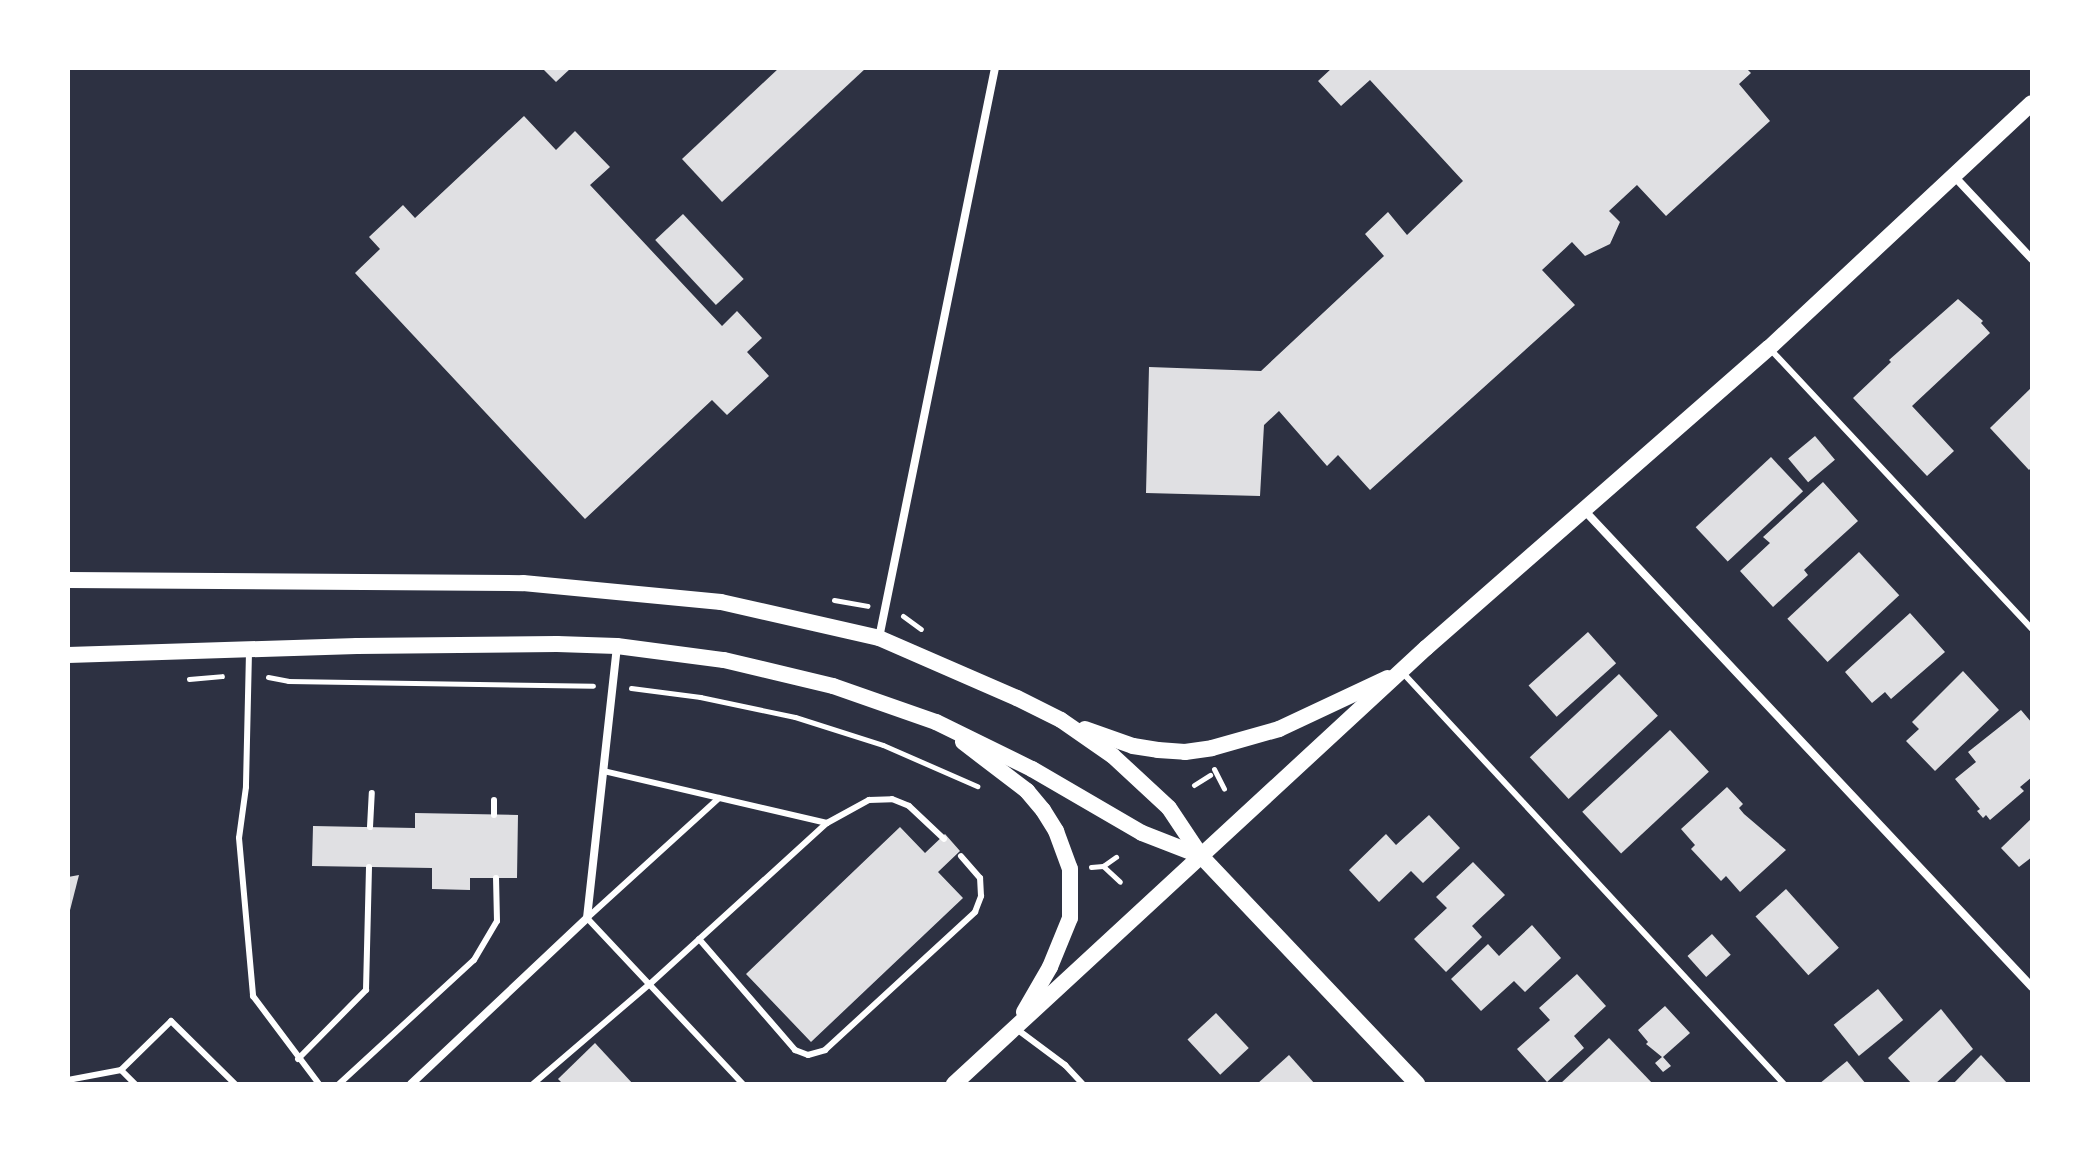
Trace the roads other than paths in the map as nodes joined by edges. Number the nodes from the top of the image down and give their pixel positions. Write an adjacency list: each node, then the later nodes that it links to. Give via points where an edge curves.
1 (995, 68): 9 (street)
2 (2032, 103): 3 (main road)
3 (1953, 175): 4 (street); 5 (main road)
4 (2032, 259)
5 (1769, 348): 6 (main road); 8 (lane)
6 (1584, 510): 13 (main road); 31 (street)
7 (68, 580): 9 (main road, via 523,583 721,602)
8 (2032, 629)
9 (879, 638): 14 (main road, via 971,675)
10 (617, 646): 11 (main road); 15 (main road, via 763,668 871,697); 16 (street)
11 (249, 649): 12 (main road); 33 (lane, via 246,787 239,838 253,996)
12 (68, 655)
13 (1401, 672): 14 (main road, via 1279,729 1185,752 1133,746); 25 (main road); 46 (lane)
14 (1061, 720): 25 (main road, via 1113,756 1161,800)
15 (936, 722): 25 (main road, via 1032,769 1142,833); 32 (main road, via 1027,791 1056,831 1070,869 1070,918 1063,940)
16 (603, 771): 18 (lane); 28 (street)
17 (372, 793): 22 (lane)
18 (719, 798): 21 (lane); 28 (lane)
19 (494, 800): 20 (lane)
20 (494, 815)
21 (827, 823): 23 (lane, via 869,800 892,799 909,806); 29 (lane)
22 (370, 827)
23 (944, 839)
24 (961, 856): 29 (lane, via 980,878 975,912 825,1050 808,1055 795,1050)
25 (1201, 856): 32 (main road); 45 (main road)
26 (369, 867): 33 (lane, via 366,990)
27 (496, 878): 39 (lane, via 497,921 474,960)
28 (587, 918): 30 (lane); 40 (street)
29 (699, 939): 30 (lane)
30 (651, 983): 41 (lane); 42 (lane)
31 (2032, 987)
32 (1015, 1028): 43 (main road); 44 (lane)
33 (298, 1059): 38 (lane)
34 (121, 1070): 35 (lane); 36 (lane); 37 (lane, via 171,1021)
35 (68, 1080)
36 (135, 1084)
37 (235, 1084)
38 (319, 1084)
39 (339, 1084)
40 (411, 1084)
41 (533, 1084)
42 (743, 1084)
43 (954, 1084)
44 (1083, 1084)
45 (1417, 1084)
46 (1784, 1084)

